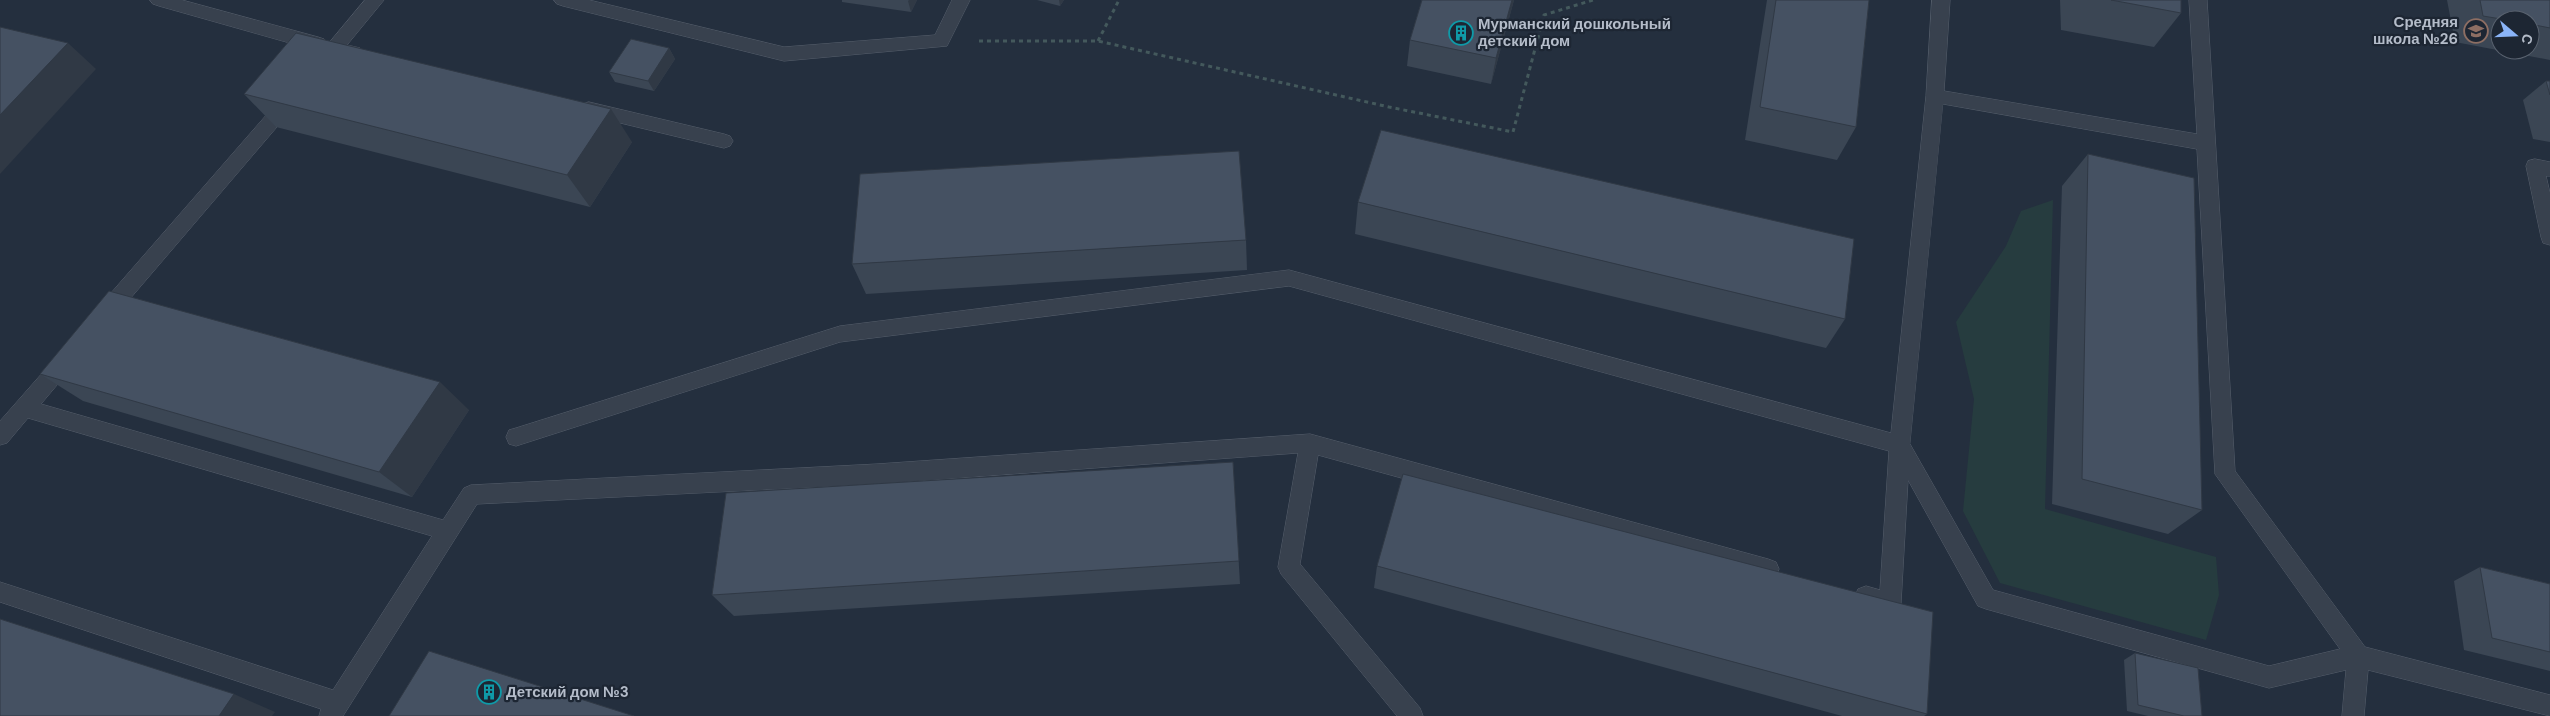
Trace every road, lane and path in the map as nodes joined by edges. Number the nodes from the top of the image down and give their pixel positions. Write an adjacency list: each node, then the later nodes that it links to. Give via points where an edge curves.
1 (159, 0): 11 (lane)
2 (375, 0): 11 (lane)
3 (562, 0): 9 (lane, via 784,54)
4 (961, 0): 9 (lane)
5 (1119, 0): 10 (path)
6 (1593, 0): 10 (path, via 1544,15 1513,132)
7 (1941, 0): 15 (lane)
8 (2198, 0): 18 (lane)
9 (941, 41): 10 (path)
10 (1098, 41)
11 (334, 48): 12 (lane); 13 (lane)
12 (372, 58)
13 (321, 64)
14 (301, 86): 21 (lane)
15 (1935, 96): 18 (lane); 27 (lane)
16 (572, 105): 17 (lane)
17 (724, 141)
18 (2207, 143): 32 (lane, via 2225,474)
19 (2550, 169): 20 (lane, via 2535,166)
20 (2550, 236)
21 (95, 326)
22 (75, 348): 23 (lane)
23 (24, 408): 24 (lane); 28 (lane)
24 (1, 434)
25 (516, 437): 27 (lane, via 840,334 1289,278)
26 (1310, 443): 28 (lane, via 877,474 472,495); 29 (lane); 35 (lane, via 1290,567)
27 (1900, 445): 30 (lane, via 1890,603); 32 (lane, via 1986,599 2269,677)
28 (448, 531): 34 (lane)
29 (1786, 574)
30 (1843, 590)
31 (0, 592): 34 (lane)
32 (2358, 656): 33 (lane); 36 (lane)
33 (2550, 706)
34 (334, 710)
35 (1412, 716)
36 (2353, 716)

